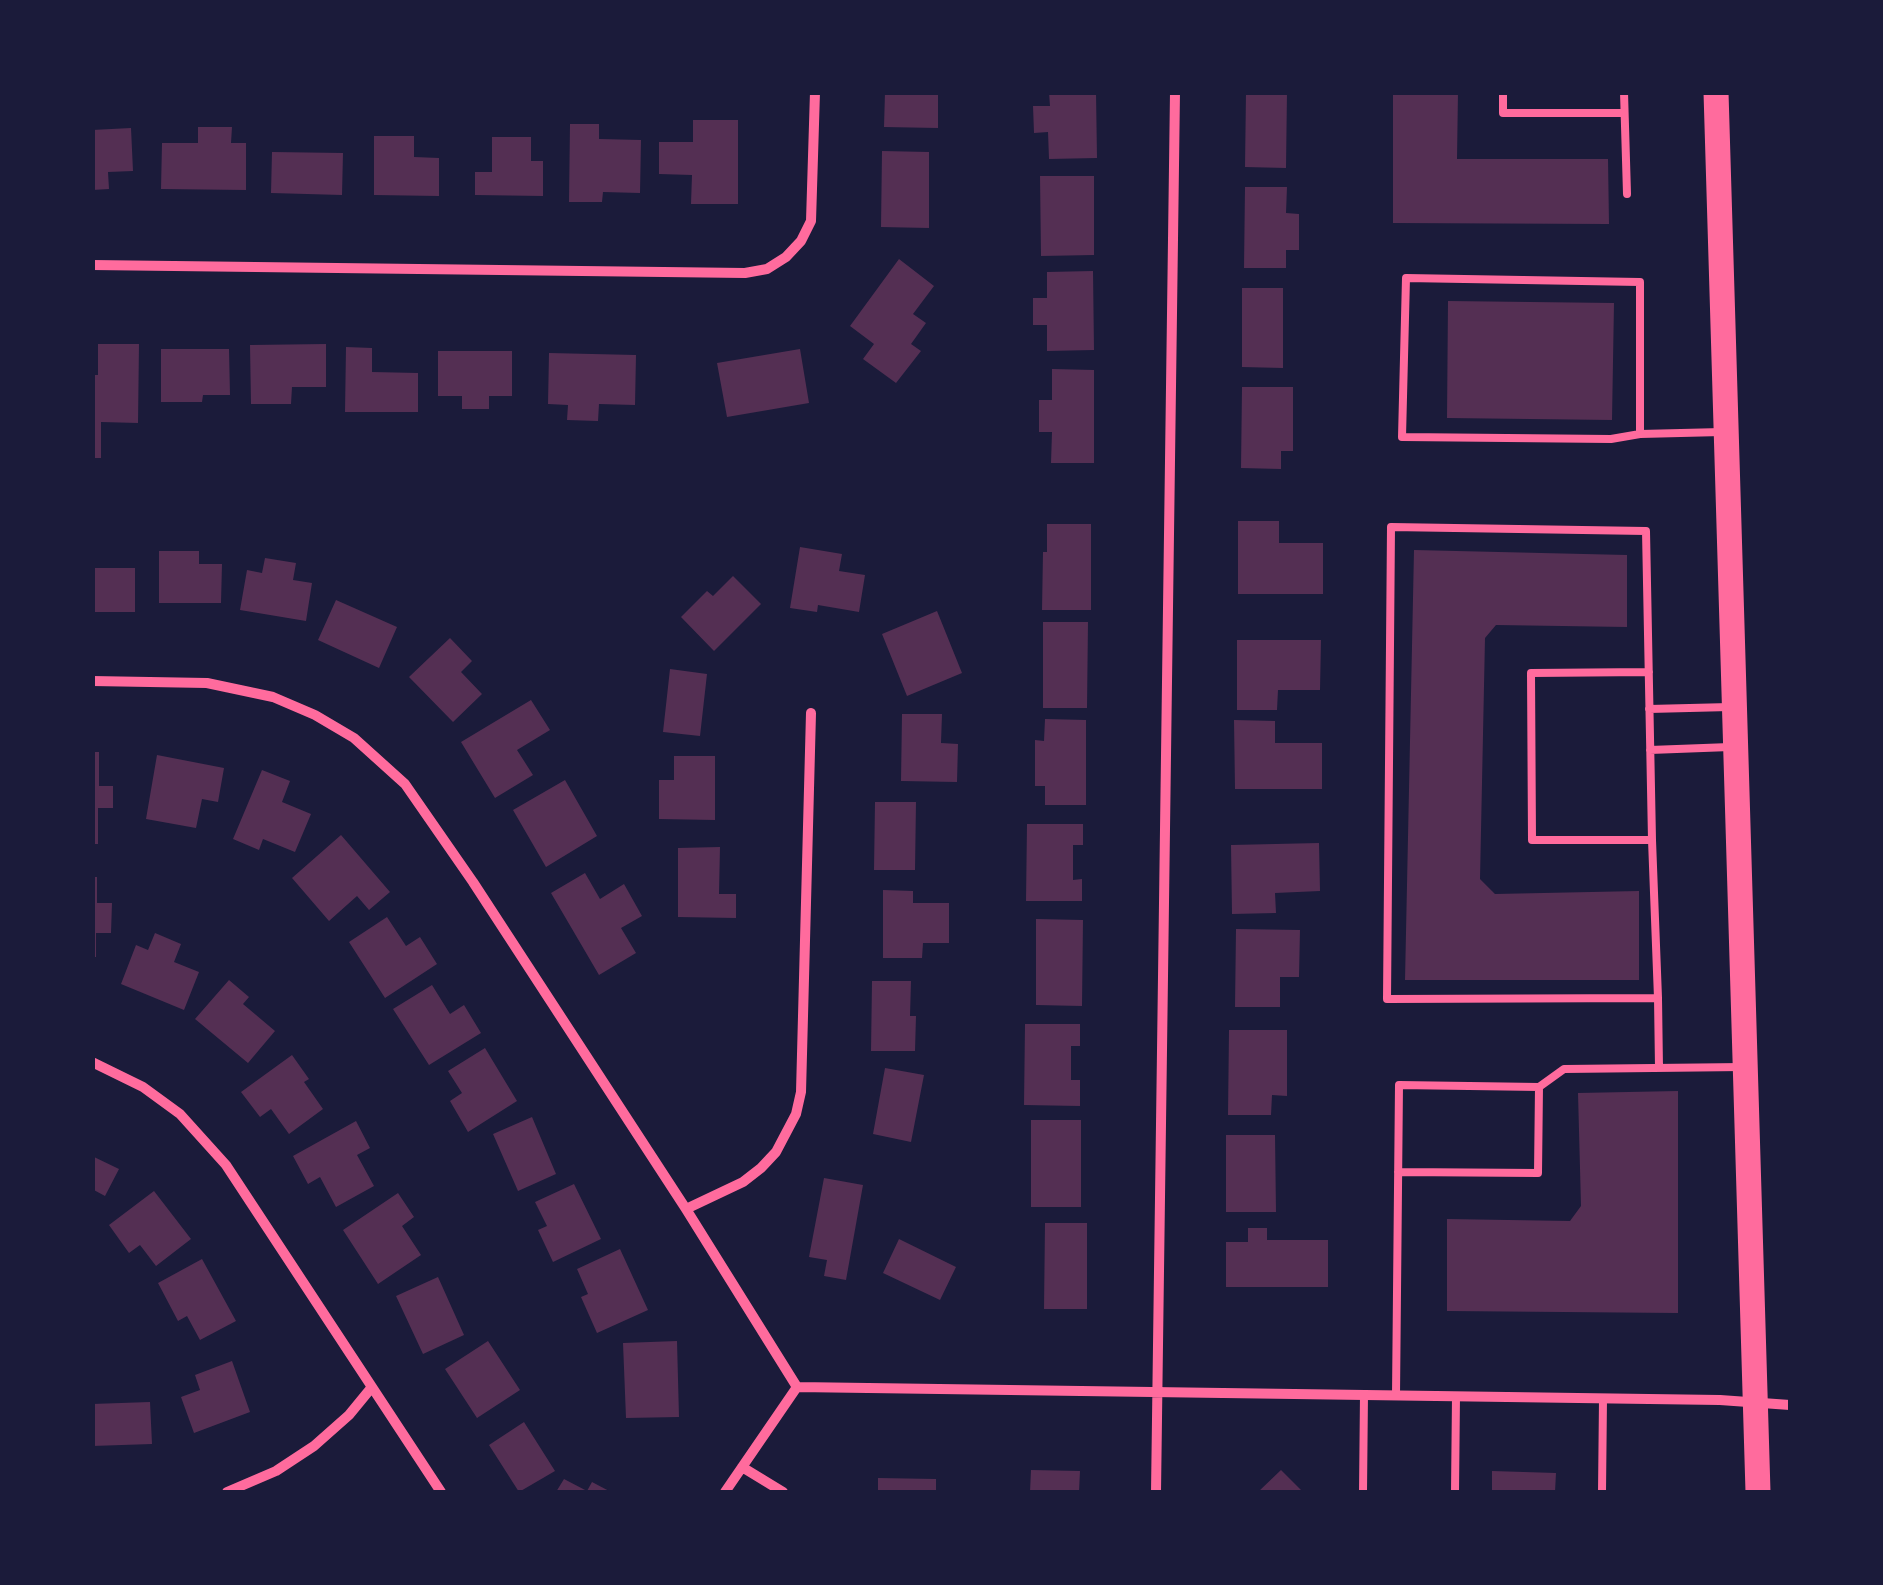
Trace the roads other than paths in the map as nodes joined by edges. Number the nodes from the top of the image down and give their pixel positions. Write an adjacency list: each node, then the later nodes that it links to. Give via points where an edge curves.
1 (815, 92): 8 (street, via 810,221 786,258 767,269 745,274)
2 (1175, 92): 28 (street)
3 (1503, 92): 6 (lane, via 1503,113)
4 (1624, 92): 6 (lane)
5 (1716, 92): 9 (main road)
6 (1624, 113): 7 (lane)
7 (1627, 194)
8 (92, 265)
9 (1726, 432): 10 (lane); 13 (main road)
10 (1640, 434): 10 (lane, via 1402,437 1406,278 1640,282)
11 (1649, 672): 14 (lane); 18 (lane, via 1531,673 1532,840); 19 (lane, via 1646,532 1391,527 1387,998)
12 (92, 681): 25 (street, via 207,683 273,697 373,752 420,802)
13 (1735, 706): 14 (lane); 16 (main road)
14 (1649, 709): 17 (lane)
15 (811, 713): 25 (street, via 796,1114 760,1168)
16 (1736, 747): 17 (lane); 21 (main road)
17 (1650, 750): 18 (lane)
18 (1652, 840): 19 (lane)
19 (1658, 998): 22 (lane)
20 (92, 1062): 27 (street, via 143,1087 197,1130)
21 (1746, 1067): 22 (lane); 33 (main road)
22 (1658, 1068): 23 (lane, via 1564,1068)
23 (1539, 1087): 24 (lane, via 1538,1172); 24 (lane, via 1398,1085)
24 (1398, 1172): 30 (lane)
25 (686, 1209): 26 (street)
26 (798, 1387): 28 (street); 35 (street)
27 (372, 1388): 36 (street, via 314,1446); 37 (street)
28 (1158, 1391): 29 (street); 40 (street)
29 (1364, 1394): 30 (street); 41 (lane)
30 (1396, 1395): 31 (street)
31 (1456, 1396): 32 (street); 42 (lane)
32 (1603, 1398): 33 (street); 43 (lane)
33 (1756, 1401): 34 (street); 44 (main road)
34 (1790, 1405)
35 (742, 1467): 38 (street); 39 (street)
36 (227, 1492)
37 (441, 1492)
38 (725, 1492)
39 (783, 1492)
40 (1156, 1492)
41 (1362, 1492)
42 (1455, 1492)
43 (1602, 1492)
44 (1758, 1492)

